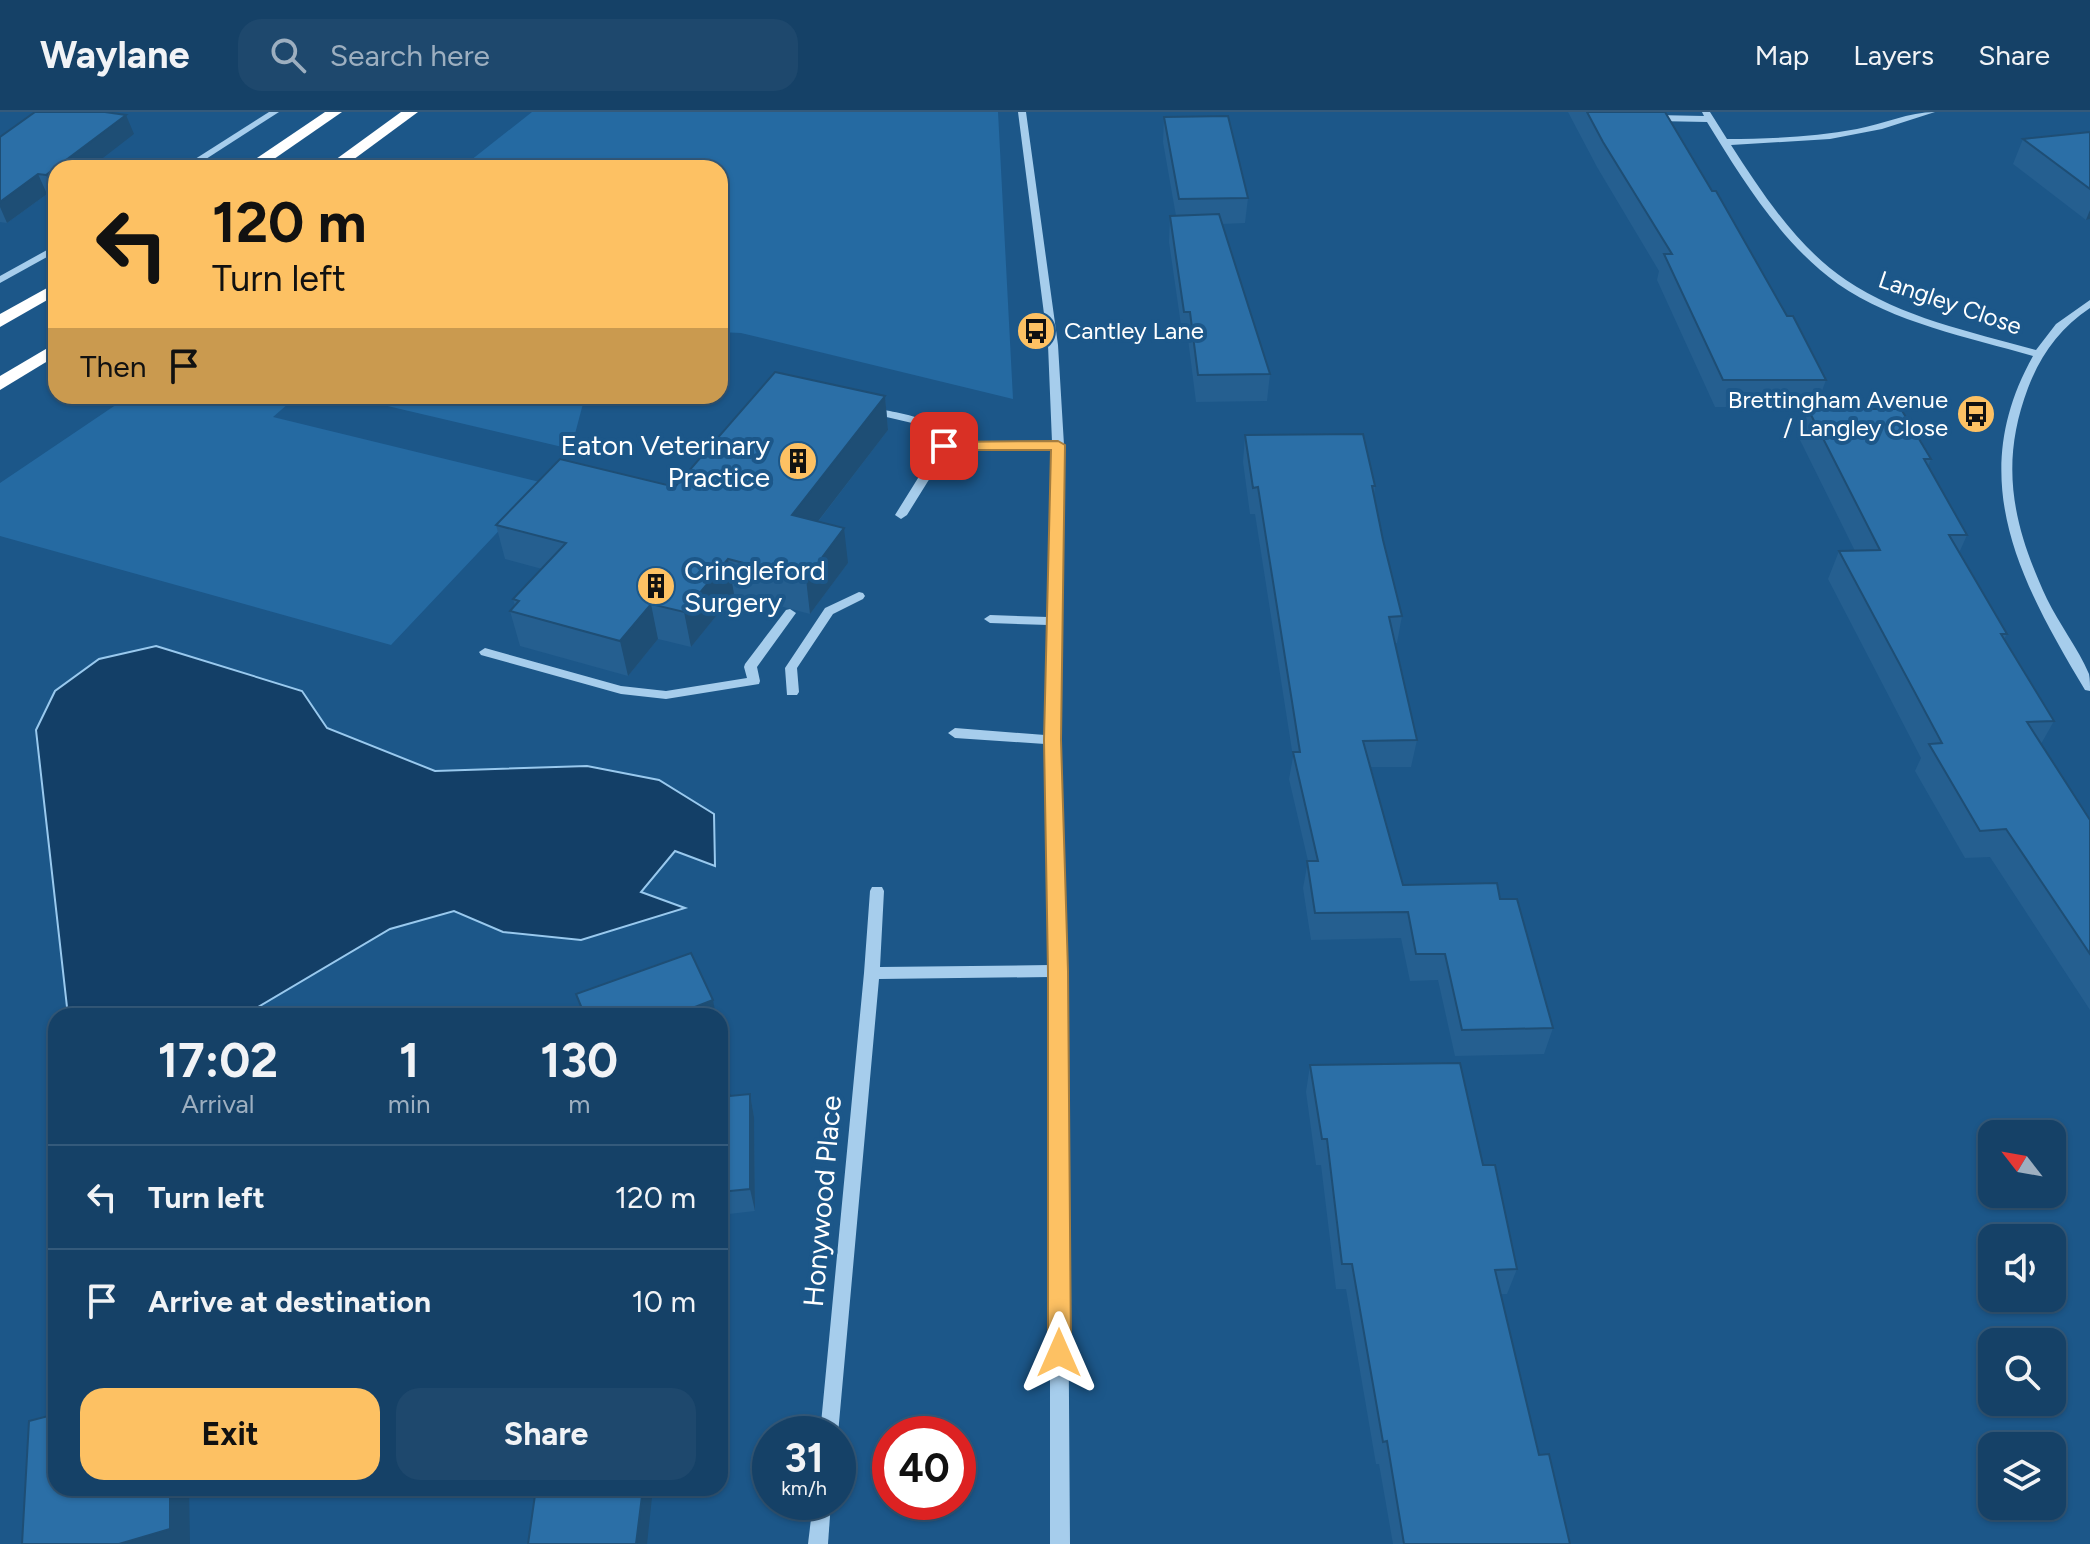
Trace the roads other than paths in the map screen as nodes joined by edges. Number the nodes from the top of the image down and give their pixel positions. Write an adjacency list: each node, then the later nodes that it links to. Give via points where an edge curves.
1 (275, 112): 11 (street)
2 (335, 112): 12 (highway)
3 (411, 112): 10 (highway)
4 (420, 112): 10 (highway)
5 (1022, 112): 23 (street, via 1053,345)
6 (1922, 113): 9 (street, via 1864,132 1794,142)
7 (1708, 115): 8 (street, Langley Close); 9 (street, Langley Close)
8 (1656, 118)
9 (1725, 142): 20 (street, Langley Close, via 1788,232 1843,284 1923,319)
10 (357, 152): 13 (highway)
11 (199, 160)
12 (262, 160)
13 (344, 160)
14 (48, 253): 15 (street)
15 (0, 280)
16 (48, 293): 18 (highway)
17 (2090, 303): 20 (street, via 2050,333)
18 (0, 322)
19 (48, 353): 21 (highway)
20 (2039, 354): 31 (street, via 2016,398 2004,443 2010,518 2025,566)
21 (0, 384)
22 (858, 407): 24 (street, via 929,424 943,436)
23 (1058, 445): 24 (street); 29 (street)
24 (944, 446): 25 (street)
25 (901, 515)
26 (859, 596): 32 (street, via 829,611 791,668)
27 (790, 613): 30 (street, via 750,667 754,681 666,695 621,690)
28 (990, 619): 29 (street)
29 (1056, 621): 34 (street)
30 (485, 652)
31 (2090, 687)
32 (792, 692)
33 (955, 733): 34 (street)
34 (1052, 740): 36 (street)
35 (877, 891): 37 (street, Honywood Place)
36 (1058, 971): 37 (street); 41 (street)
37 (872, 973): 38 (street, Honywood Place)
38 (831, 1416)
39 (820, 1520): 40 (street)
40 (818, 1544)
41 (1060, 1544)

